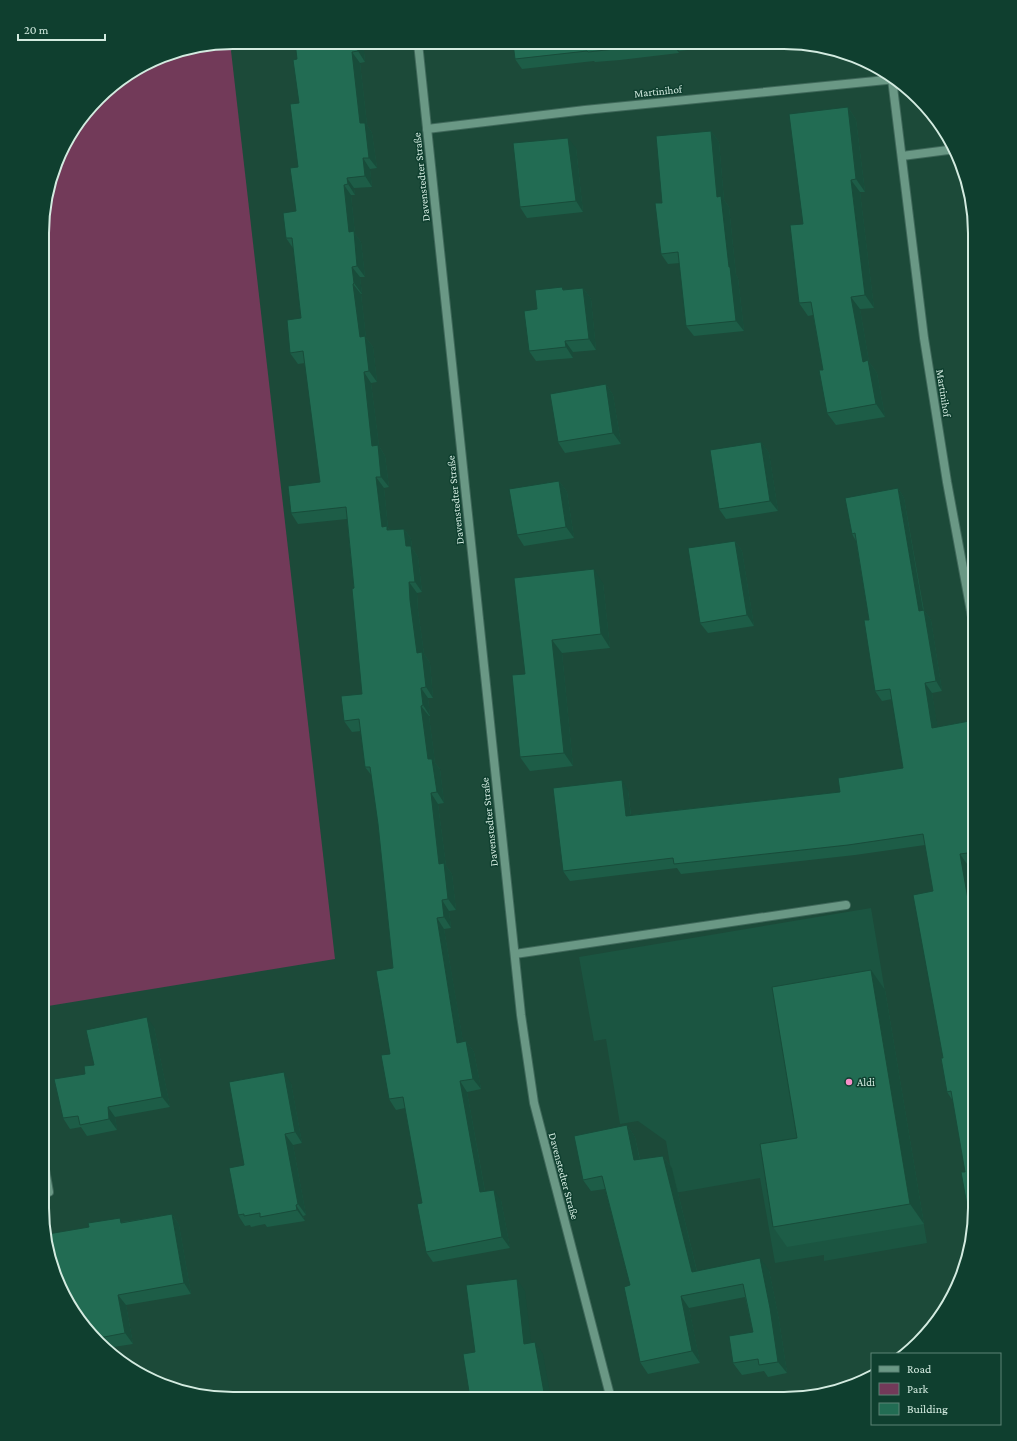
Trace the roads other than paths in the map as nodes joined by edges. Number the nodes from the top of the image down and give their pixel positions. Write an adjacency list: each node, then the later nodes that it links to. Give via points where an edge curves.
1 (419, 49): 4 (street, Davenstedter Straße)
2 (886, 80): 4 (street, Martinihof, via 585,110)
3 (895, 86): 6 (street, Martinihof)
4 (427, 129): 9 (street, Davenstedter Straße)
5 (948, 150): 6 (street)
6 (902, 156): 7 (street, Martinihof, via 924,338)
7 (968, 594)
8 (846, 905): 9 (street)
9 (515, 954): 10 (street, Davenstedter Straße, via 534,1102)
10 (609, 1392)

